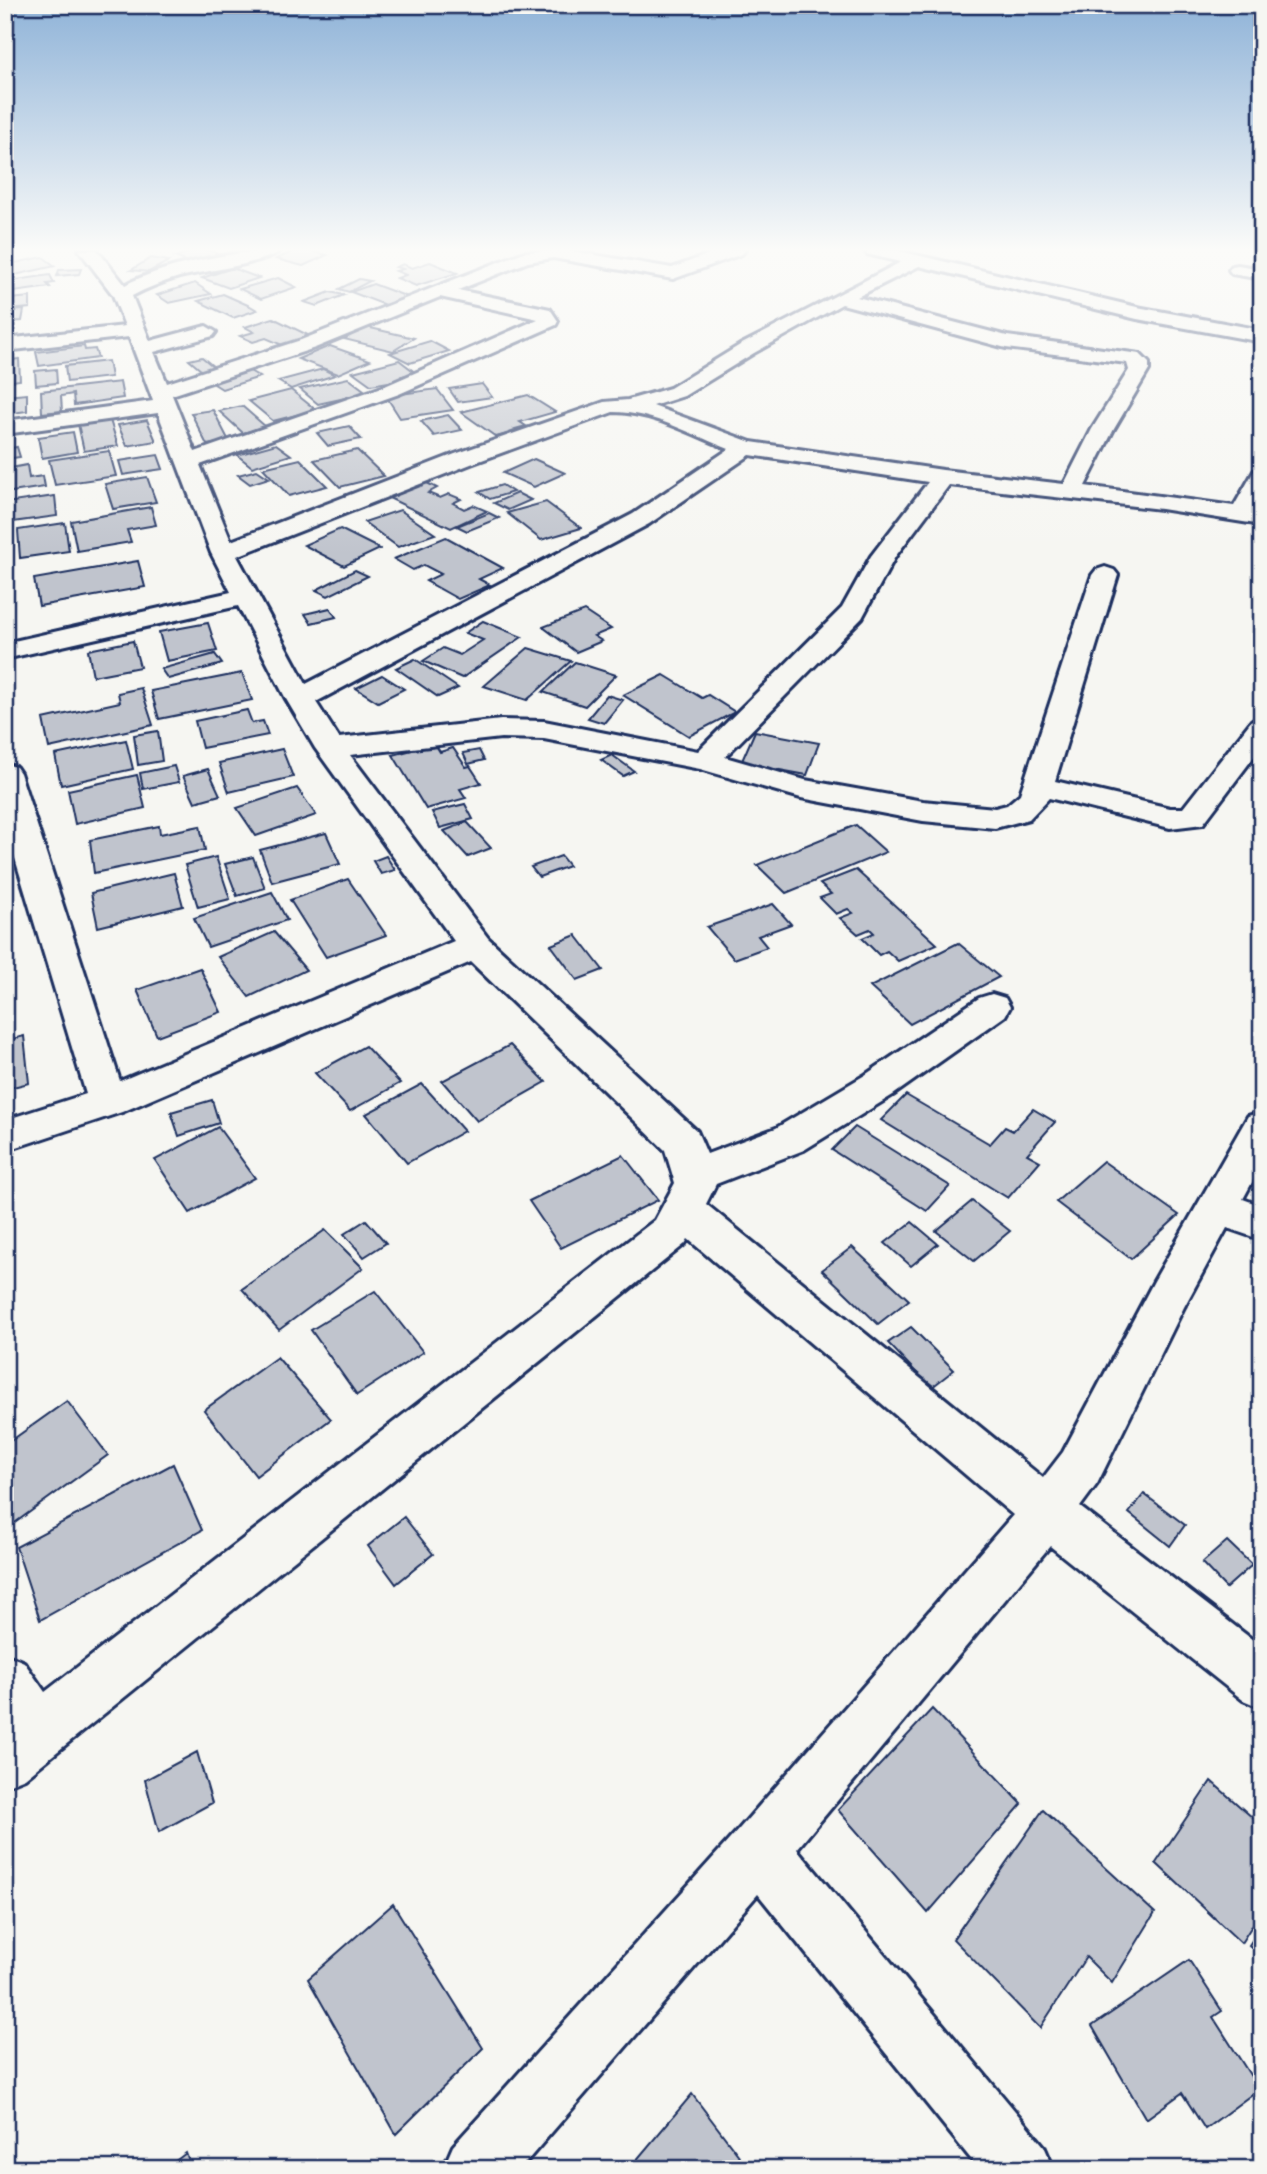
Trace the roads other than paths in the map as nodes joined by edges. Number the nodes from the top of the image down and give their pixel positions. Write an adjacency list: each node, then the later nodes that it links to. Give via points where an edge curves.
1 (143, 351): 6 (street)
2 (288, 351): 6 (street)
3 (480, 351): 10 (street, via 392,390)
4 (743, 351): 7 (street, via 677,392)
5 (1081, 351): 13 (street, via 1133,358 1139,370)
6 (163, 399): 8 (street); 10 (street)
7 (628, 406): 9 (street); 15 (street, via 611,406 463,459)
8 (5, 428)
9 (746, 448): 12 (street); 19 (street, via 641,519)
10 (187, 463): 15 (street)
11 (1262, 476): 14 (street)
12 (943, 477): 13 (street); 22 (street, via 883,556 853,612)
13 (1071, 492): 14 (street)
14 (1252, 516)
15 (223, 553): 17 (street)
16 (1105, 575): 24 (street)
17 (244, 597): 18 (street); 19 (street)
18 (5, 650)
19 (300, 699): 21 (street)
20 (1262, 726): 24 (street, via 1192,817 1170,818)
21 (330, 748): 22 (street, via 524,728); 26 (street)
22 (705, 761): 24 (street, via 801,789 923,811 995,818 1018,812 1034,799)
23 (5, 773): 25 (street)
24 (1038, 786)
25 (13, 823): 28 (street)
26 (476, 946): 28 (street); 31 (street, via 683,1142)
27 (992, 1007): 31 (street, via 790,1139)
28 (108, 1102): 30 (street)
29 (1262, 1127): 32 (street)
30 (5, 1136)
31 (687, 1192): 33 (street); 36 (street, via 670,1232)
32 (1240, 1215): 33 (street)
33 (1047, 1513): 35 (street); 37 (street)
34 (5, 1681): 36 (street)
35 (1262, 1681)
36 (22, 1745)
37 (759, 1849): 38 (street); 39 (street)
38 (476, 2169)
39 (1021, 2169)

